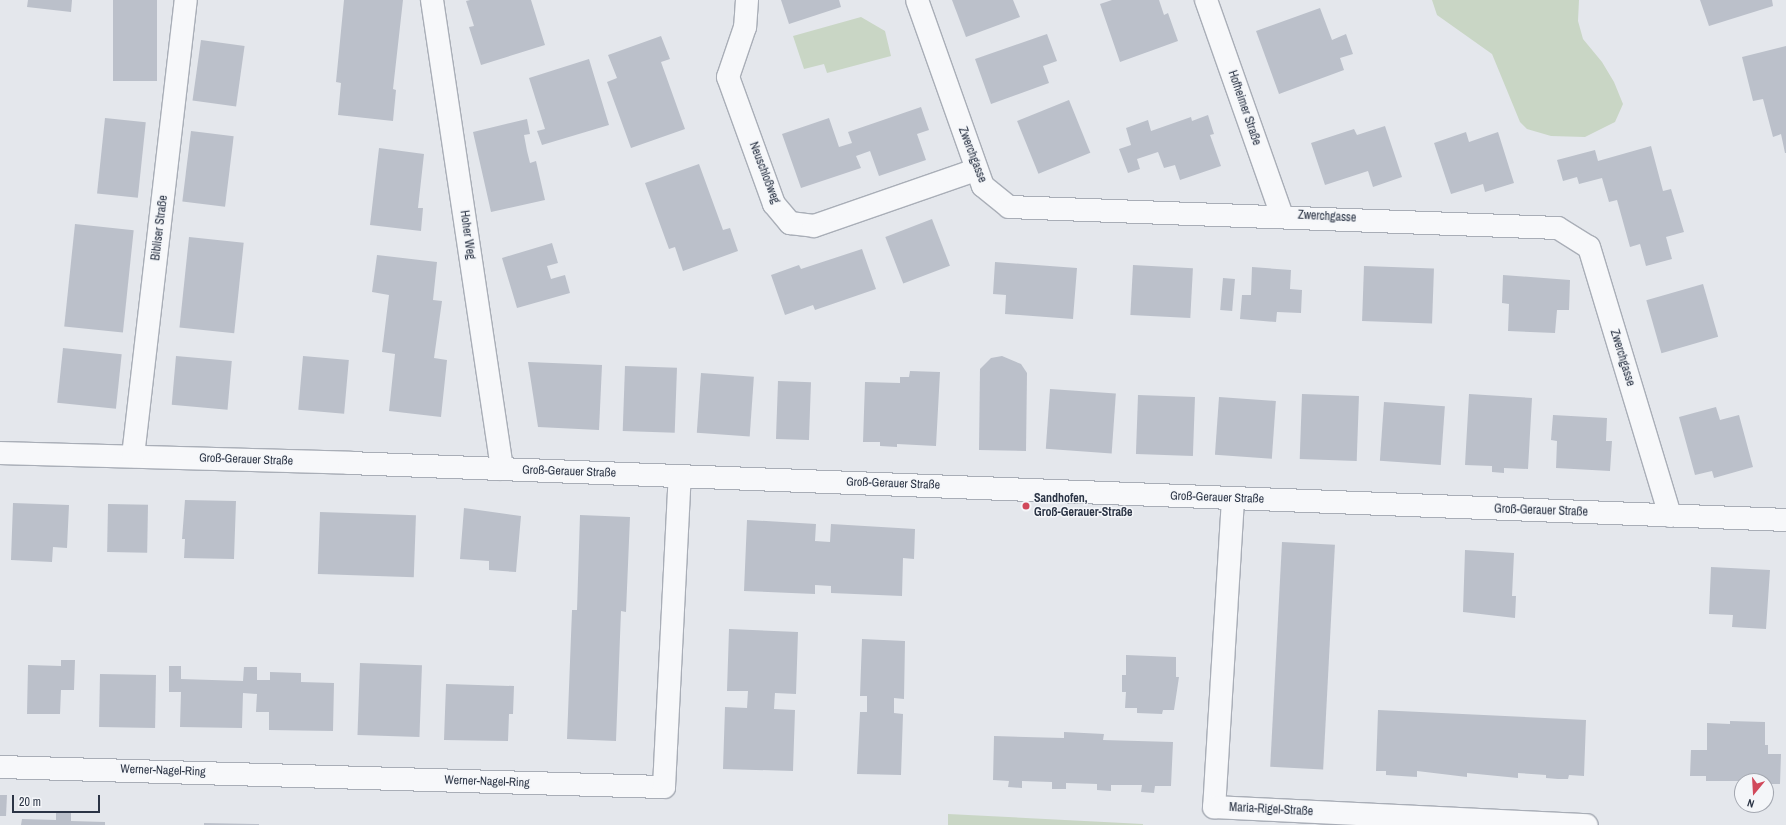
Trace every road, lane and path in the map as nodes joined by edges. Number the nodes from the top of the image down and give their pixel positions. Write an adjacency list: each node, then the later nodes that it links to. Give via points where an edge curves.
1 (186, 0): 9 (street, Bibliser Straße)
2 (432, 0): 10 (street, Hoher Weg)
3 (747, 0): 6 (street, Neuschloßweg, via 744,27 728,77 774,204 790,223 814,226)
4 (917, 0): 6 (street, Zwerchgasse)
5 (1206, 0): 7 (street, Hofheimer Straße)
6 (976, 170): 7 (street, Zwerchgasse, via 983,186 1009,207)
7 (1282, 216): 13 (street, Zwerchgasse, via 1558,228 1589,247)
8 (0, 452): 9 (street, Groß-Gerauer Straße)
9 (133, 456): 10 (street, Groß-Gerauer Straße)
10 (502, 469): 11 (street, Groß-Gerauer Straße)
11 (680, 476): 12 (street, Groß-Gerauer Straße); 15 (street, Werner-Nagel-Ring, via 664,787)
12 (1233, 499): 13 (street, Groß-Gerauer Straße); 16 (street, Maria-Rigel-Straße, via 1214,807)
13 (1670, 516): 14 (street, Groß-Gerauer Straße)
14 (1786, 520)
15 (0, 767)
16 (1587, 825)

